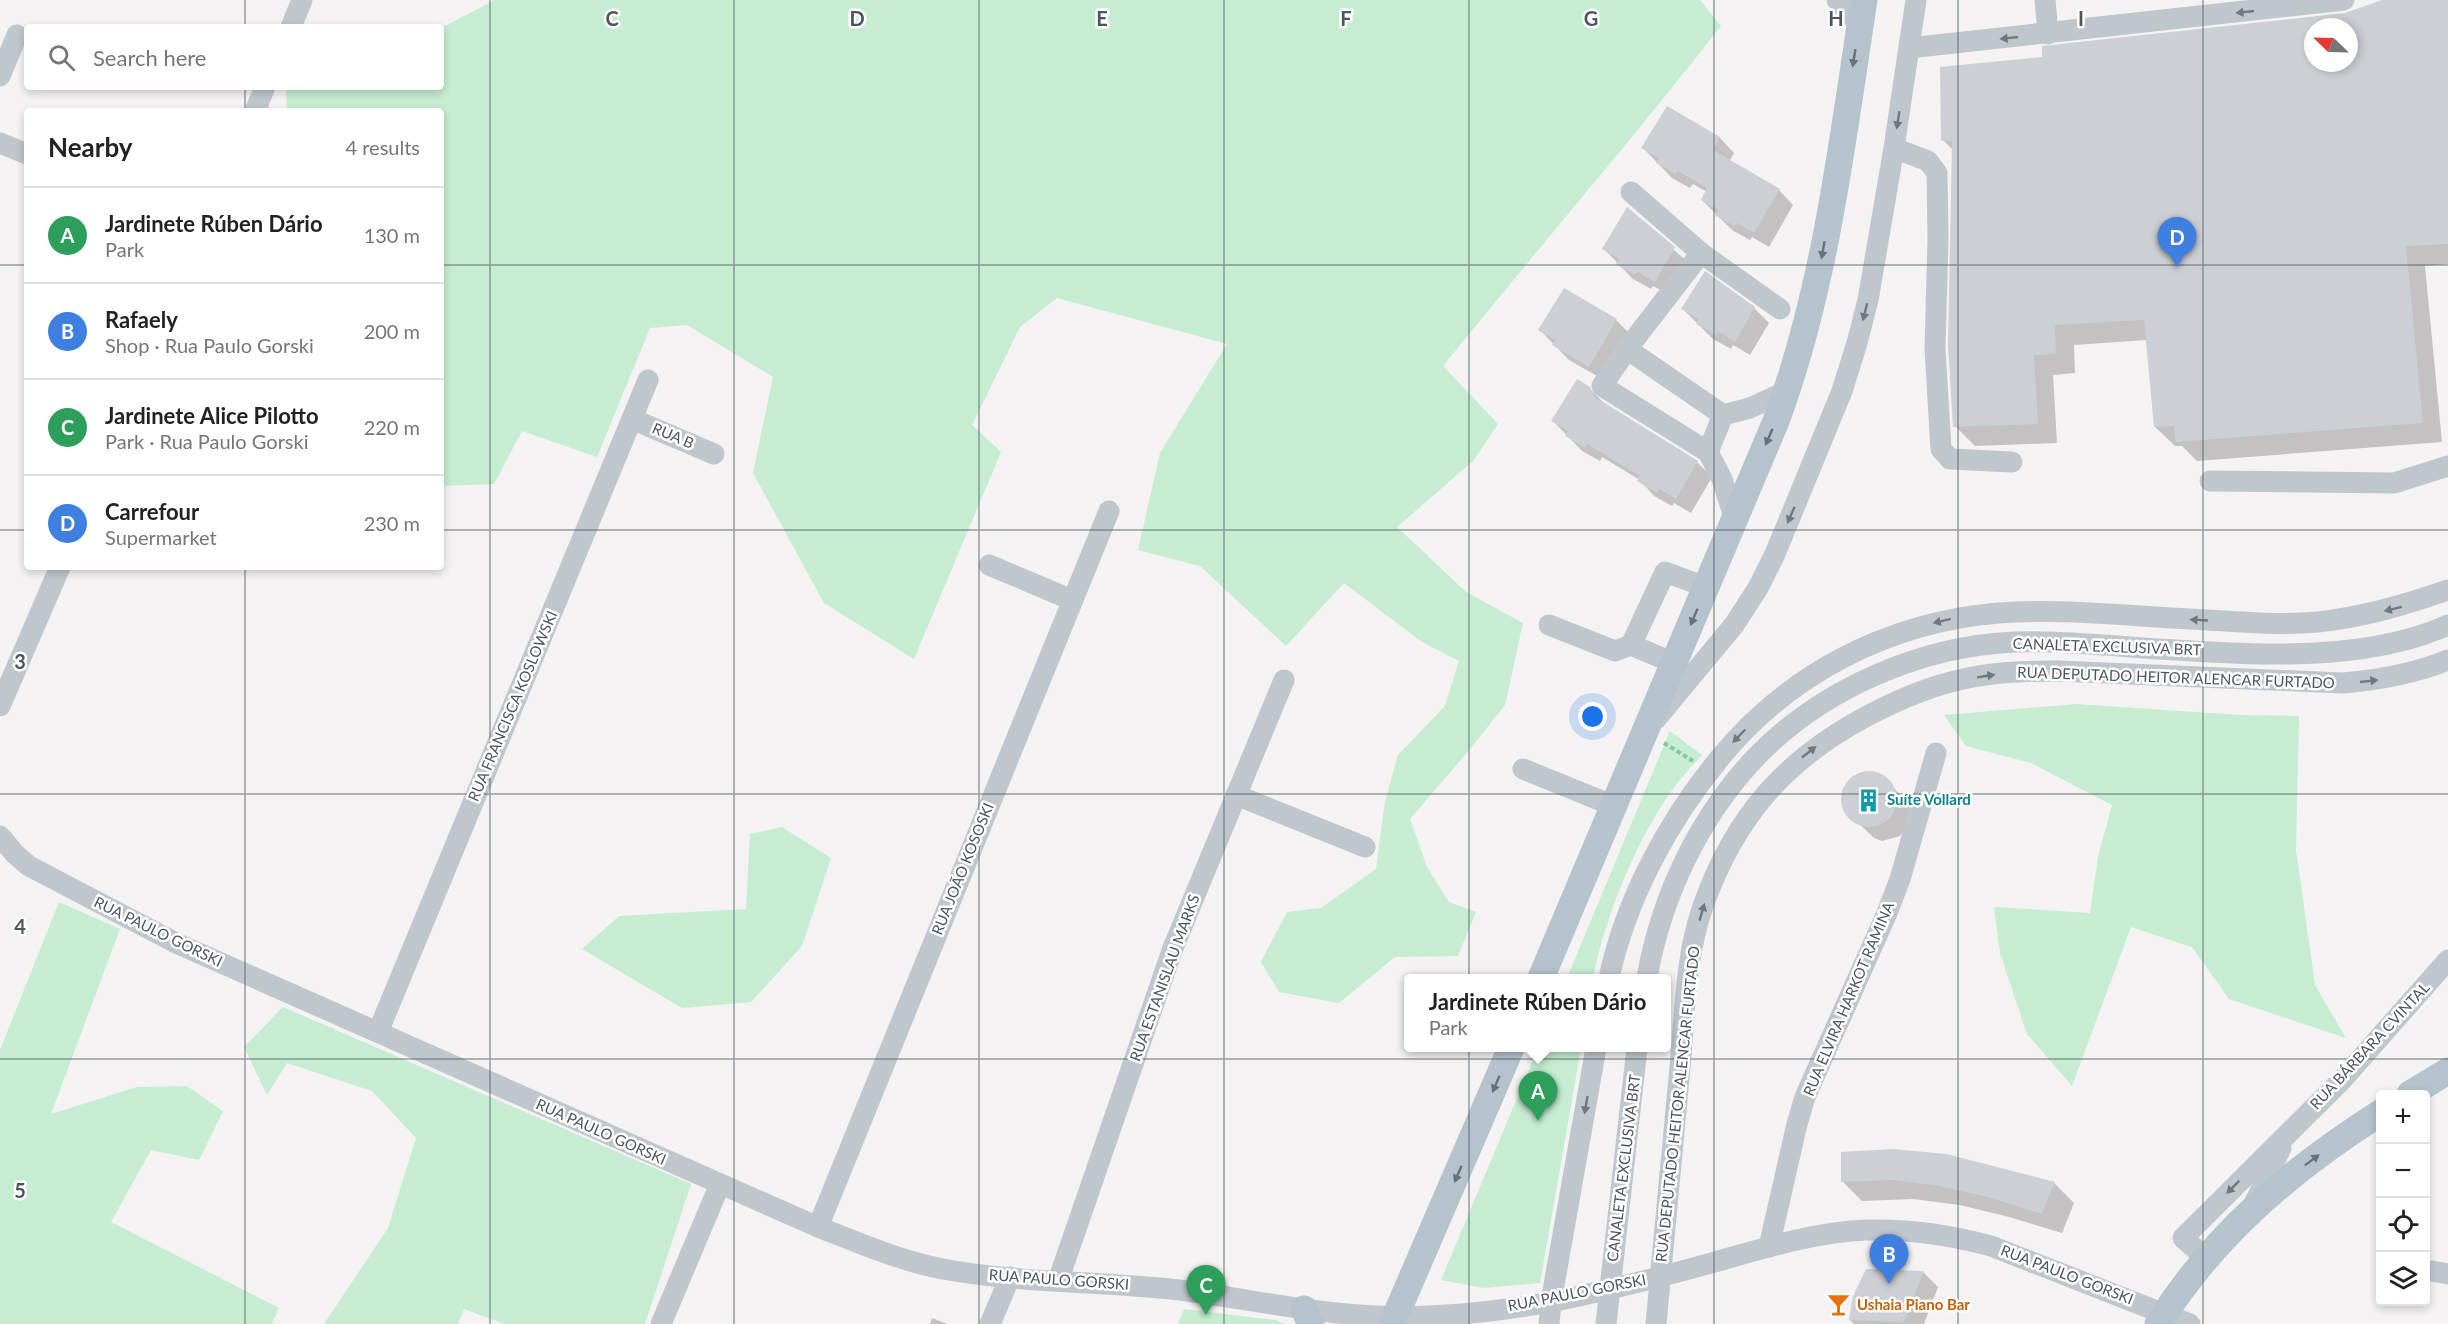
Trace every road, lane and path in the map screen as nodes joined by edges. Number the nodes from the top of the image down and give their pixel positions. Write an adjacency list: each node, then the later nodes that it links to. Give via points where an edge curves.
1 (302, 0): 7 (street)
2 (1837, 0): 6 (street)
3 (1916, 0): 10 (street)
4 (2044, 0): 8 (street)
5 (2344, 0): 8 (street, one-way to 8)
6 (1862, 13): 22 (main road, one-way to 22, via 1815,297)
7 (292, 24)
8 (2048, 34): 10 (street, one-way to 10)
9 (17, 35): 11 (street)
10 (1909, 48): 15 (street, one-way to 15)
11 (0, 76)
12 (264, 90): 13 (street)
13 (256, 108)
14 (0, 142): 16 (street)
15 (1894, 148): 27 (street, via 1928,161 1937,173 1935,350 1941,449 1950,459); 44 (street, one-way to 44, via 1857,343 1829,426 1775,554 1734,625)
16 (24, 153)
17 (1631, 192): 18 (street)
18 (1701, 253): 19 (street); 20 (street)
19 (1780, 309)
20 (1627, 349): 23 (street); 25 (street, via 1602,386)
21 (648, 380): 24 (street, RUA FRANCISCA KOSLOWSKI)
22 (1787, 392): 23 (street); 31 (main road, one-way to 31)
23 (1723, 415): 25 (street)
24 (632, 419): 26 (street, RUA B); 56 (street, RUA FRANCISCA KOSLOWSKI)
25 (1708, 452): 31 (street, via 1722,479)
26 (714, 454)
27 (2012, 462)
28 (2448, 466): 29 (street, via 2394,483)
29 (2210, 481)
30 (1108, 511): 36 (street, RUA JOÃO KOSOSKI)
31 (1735, 520): 34 (main road)
32 (989, 565): 36 (street)
33 (59, 570): 43 (street)
34 (1706, 587): 39 (street, via 1665,572); 41 (main road, one-way to 41)
35 (2448, 590): 47 (street, one-way to 47, via 2362,616 2316,622 2041,612 1953,619 1900,632 1852,652 1802,681 1763,712)
36 (1072, 600): 66 (street, RUA JOÃO KOSOSKI)
37 (1549, 625): 39 (street, via 1615,651)
38 (2448, 625): 55 (street, CANALETA EXCLUSIVA BRT, via 2353,650 2307,654 2014,642 1972,647 1884,672 1835,695 1800,718 1737,778 1713,812 1679,875 1666,904)
39 (1631, 645): 41 (street)
40 (2448, 660): 70 (street, RUA DEPUTADO HEITOR ALENCAR FURTADO, one-way to 40, via 1687,985 1702,908 1742,824 1774,784 1807,753 1845,728 1921,691 2002,673 2058,671 2343,683 2413,672)
41 (1674, 663): 44 (main road)
42 (1284, 680): 48 (street, RUA ESTANISLAU MARKS)
43 (0, 706)
44 (1645, 732): 47 (path); 49 (main road)
45 (1936, 753): 67 (street, RUA ELVIRA HARKOT RAMINA, via 1900,879 1806,1097)
46 (1523, 769): 49 (street)
47 (1709, 770): 54 (street, via 1642,882)
48 (1236, 795): 51 (street); 71 (street, RUA ESTANISLAU MARKS, via 1173,948)
49 (1614, 806): 53 (main road)
50 (0, 836): 56 (street, RUA PAULO GORSKI, via 29,866 133,922)
51 (1365, 847)
52 (2448, 960): 63 (street, RUA BÁRBARA CVINTAL, via 2358,1063)
53 (1542, 974)
54 (1610, 974)
55 (1648, 974)
56 (378, 1032): 64 (street, RUA PAULO GORSKI)
57 (1509, 1052): 75 (main road, one-way to 75)
58 (1595, 1052): 72 (street, one-way to 72)
59 (1636, 1052): 79 (street, CANALETA EXCLUSIVA BRT)
60 (2448, 1071): 61 (main road)
61 (2418, 1090)
62 (2376, 1116): 65 (main road, one-way to 62, via 2296,1171)
63 (2290, 1131): 65 (street, RUA BÁRBARA CVINTAL); 68 (street, RUA BÁRBARA CVINTAL, one-way to 68, via 2183,1238)
64 (720, 1184): 66 (street, RUA PAULO GORSKI); 76 (street)
65 (2251, 1210): 68 (main road)
66 (818, 1227): 69 (street, RUA PAULO GORSKI, via 919,1263)
67 (1769, 1247): 70 (street, RUA PAULO GORSKI); 74 (street, RUA PAULO GORSKI, via 1867,1230 1961,1238 2021,1257)
68 (2206, 1258): 74 (main road)
69 (1010, 1277): 71 (street, RUA PAULO GORSKI); 77 (street)
70 (1657, 1278): 72 (street, RUA PAULO GORSKI); 80 (street, RUA DEPUTADO HEITOR ALENCAR FURTADO)
71 (1058, 1281): 73 (street, RUA PAULO GORSKI, via 1178,1290)
72 (1556, 1300): 75 (street, RUA PAULO GORSKI); 78 (street)
73 (1308, 1317): 75 (street, RUA PAULO GORSKI)
74 (2161, 1319): 81 (street, RUA PAULO GORSKI)
75 (1395, 1320)
76 (661, 1324)
77 (990, 1324)
78 (1549, 1324)
79 (1606, 1324)
80 (1656, 1324)
81 (2190, 1324)

